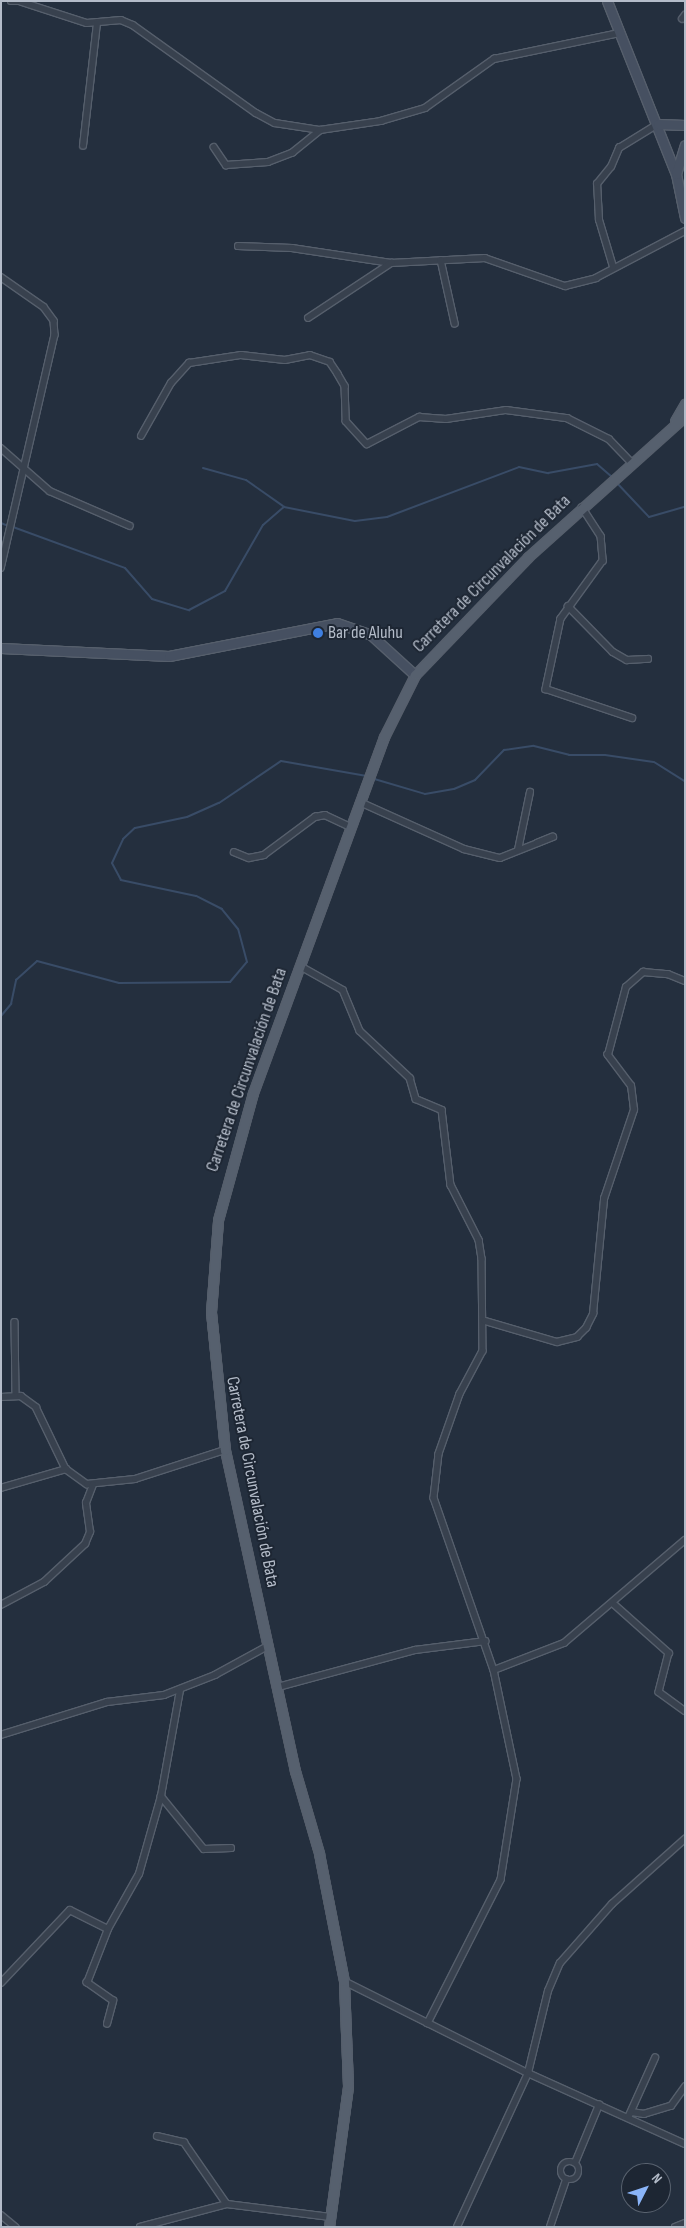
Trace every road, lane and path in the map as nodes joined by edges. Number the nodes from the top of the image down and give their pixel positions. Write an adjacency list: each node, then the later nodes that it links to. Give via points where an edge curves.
1 (11, 1): 3 (street)
2 (607, 1): 5 (street)
3 (23, 2): 4 (street)
4 (97, 23): 8 (street, via 121,20 160,40 275,123); 10 (street)
5 (620, 33): 6 (street); 8 (street, via 494,60 425,108 381,121)
6 (658, 124): 7 (street); 12 (street); 18 (street, via 621,146 597,184 599,220)
7 (685, 125)
8 (320, 130): 11 (street, via 292,153 268,162 226,165)
9 (685, 145): 12 (street)
10 (83, 146)
11 (214, 147)
12 (676, 174): 13 (street)
13 (685, 218)
14 (685, 231): 18 (street)
15 (238, 246): 17 (street, via 292,248)
16 (441, 260): 17 (street); 18 (street, via 485,258 566,286 584,283); 21 (street)
17 (391, 263): 20 (street)
18 (612, 267)
19 (1, 277): 28 (street, via 44,307 54,321 55,335)
20 (308, 318)
21 (455, 323)
22 (685, 404): 24 (main road, Carretera de Circunvalación de Bata)
23 (685, 416): 24 (main road, Carretera de Circunvalación de Bata)
24 (671, 428): 27 (main road, Carretera de Circunvalación de Bata)
25 (141, 436): 27 (street, via 171,383 188,363 241,355 284,360 310,355 330,362 338,374 345,386 346,421 367,444 419,417 446,419 506,410 567,418 609,439)
26 (1, 448): 28 (street)
27 (631, 462): 29 (main road, Carretera de Circunvalación de Bata)
28 (21, 469): 30 (street, via 72,504); 31 (street)
29 (582, 507): 32 (street, via 601,536 604,552 595,573); 35 (main road, Carretera de Circunvalación de Bata)
30 (130, 526)
31 (1, 568)
32 (568, 606): 34 (street, via 613,652 627,660); 36 (street, via 549,662 546,689)
33 (1, 648): 35 (street, via 169,656 337,623 371,635)
34 (648, 659)
35 (415, 675): 38 (main road, Carretera de Circunvalación de Bata, via 372,768)
36 (632, 718)
37 (530, 792): 41 (street)
38 (360, 802): 39 (main road, Carretera de Circunvalación de Bata); 41 (street, via 479,854 500,858)
39 (351, 827): 42 (street, via 325,815 315,817 264,855 249,858); 43 (main road, Carretera de Circunvalación de Bata)
40 (538, 843): 41 (street, via 553,838)
41 (518, 850)
42 (234, 852)
43 (300, 966): 45 (street, via 343,990 360,1031 410,1078 416,1099 442,1110 451,1185 479,1240); 49 (main road, Carretera de Circunvalación de Bata, via 239,1133 218,1220 210,1312)
44 (685, 981): 45 (street, via 668,974 643,972 626,987 608,1055 631,1086 634,1110 604,1199 593,1314 586,1328 577,1337 556,1342)
45 (485, 1321): 56 (street, via 483,1351 460,1394 439,1454 434,1498 449,1550)
46 (15, 1322): 47 (street)
47 (16, 1395): 48 (street); 50 (street, via 36,1407)
48 (1, 1397)
49 (225, 1450): 51 (street, via 135,1479); 57 (main road, Carretera de Circunvalación de Bata)
50 (66, 1469): 51 (street); 52 (street)
51 (93, 1485): 55 (street, via 86,1503 90,1532 85,1544 44,1582)
52 (1, 1488)
53 (685, 1540): 54 (street)
54 (614, 1604): 58 (street, via 553,1649); 61 (street, via 669,1653 659,1692)
55 (1, 1605)
56 (485, 1641): 58 (street); 59 (street, via 415,1650)
57 (268, 1646): 59 (main road, Carretera de Circunvalación de Bata); 60 (street)
58 (494, 1670): 69 (street, via 517,1780 510,1845 501,1880)
59 (278, 1687): 67 (main road, Carretera de Circunvalación de Bata, via 295,1771 319,1853)
60 (180, 1690): 62 (street, via 84,1707); 63 (street)
61 (685, 1712)
62 (1, 1734)
63 (161, 1796): 65 (street, via 204,1849 218,1852); 66 (street, via 139,1874)
64 (685, 1839): 72 (street, via 612,1904 560,1963 548,1990)
65 (232, 1848)
66 (108, 1929): 68 (street, via 70,1910); 70 (street, via 87,1983 113,2002)
67 (344, 1981): 69 (street); 83 (main road, Carretera de Circunvalación de Bata, via 348,2086)
68 (1, 1983)
69 (428, 2023): 72 (street)
70 (107, 2024)
71 (655, 2058): 75 (street)
72 (528, 2073): 74 (street); 88 (street)
73 (685, 2086): 75 (street, via 670,2106 644,2114)
74 (599, 2105): 76 (street); 79 (street)
75 (632, 2112): 76 (street)
76 (628, 2118): 78 (street)
77 (157, 2136): 81 (street, via 184,2142)
78 (685, 2144)
79 (575, 2163): 80 (street, via 562,2167); 80 (street, via 578,2178)
80 (566, 2180): 89 (street)
81 (227, 2204): 83 (street); 86 (street)
82 (1, 2215): 85 (street)
83 (330, 2217): 87 (main road, Carretera de Circunvalación de Bata)
84 (685, 2223): 90 (street)
85 (16, 2227)
86 (140, 2227)
87 (328, 2227)
88 (457, 2227)
89 (550, 2227)
90 (675, 2227)

